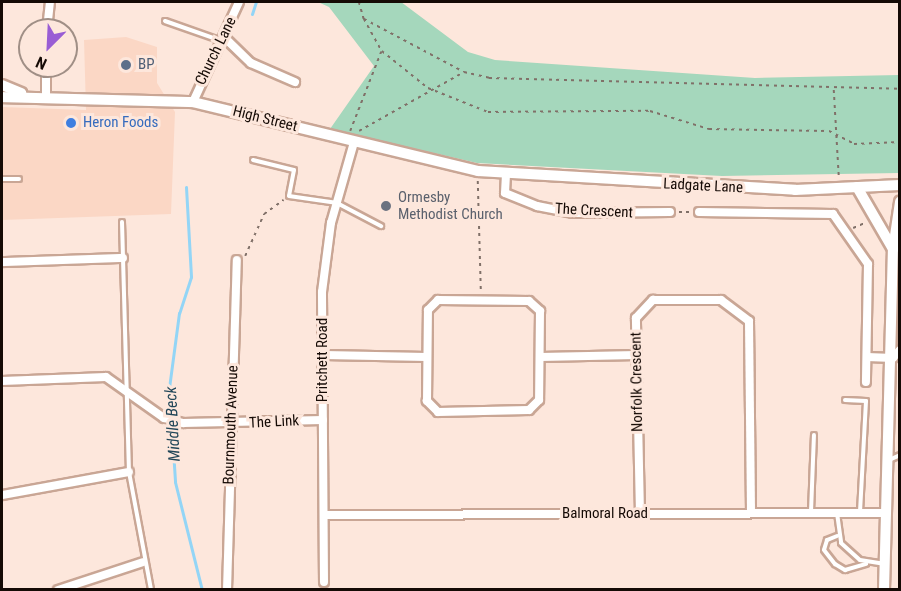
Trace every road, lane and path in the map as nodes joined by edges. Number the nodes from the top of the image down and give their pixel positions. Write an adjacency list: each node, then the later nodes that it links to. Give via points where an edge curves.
1 (50, 2): 4 (street)
2 (239, 2): 7 (street, Church Lane)
3 (359, 2): 5 (path)
4 (48, 18)
5 (364, 19): 8 (path); 9 (path)
6 (165, 21): 7 (lane)
7 (224, 40): 11 (street, via 252,63); 19 (street, Church Lane)
8 (382, 51): 15 (path); 21 (path)
9 (464, 72): 14 (path, via 537,82); 15 (path)
10 (46, 78): 17 (street)
11 (295, 82)
12 (2, 85): 16 (main road, High Street)
13 (900, 89): 14 (path)
14 (834, 90): 20 (path)
15 (436, 91): 20 (path, via 488,112 650,111 709,129 829,131); 21 (path)
16 (21, 93): 17 (main road, High Street); 18 (main road, High Street)
17 (46, 94): 19 (main road, High Street)
18 (2, 97)
19 (193, 102): 21 (main road, High Street)
20 (840, 137): 22 (path, via 854,144); 30 (path)
21 (350, 141): 24 (main road, High Street); 33 (street, Pritchett Road)
22 (900, 142)
23 (253, 160): 31 (lane, via 294,170)
24 (478, 171): 25 (main road, High Street); 42 (path)
25 (506, 174): 30 (main road, Ladgate Lane); 34 (street, The Crescent, via 505,193 537,206 573,213)
26 (2, 179): 27 (lane)
27 (19, 179)
28 (900, 185): 29 (main road, Ladgate Lane)
29 (856, 187): 30 (main road, Ladgate Lane); 38 (main road)
30 (839, 188)
31 (289, 196): 33 (lane); 40 (path, via 264,214 245,257)
32 (900, 202): 38 (main road)
33 (337, 204): 37 (lane); 44 (street, Pritchett Road, via 322,292)
34 (670, 212): 35 (path)
35 (699, 212): 48 (street, via 833,214 868,264)
36 (123, 222): 39 (lane)
37 (381, 226)
38 (893, 249): 43 (main road)
39 (123, 258): 41 (street); 51 (lane)
40 (237, 260): 54 (street, Bournmouth Avenue)
41 (2, 262)
42 (481, 300): 46 (street, via 438,300 428,310); 47 (street, via 529,301 540,311)
43 (896, 354): 48 (street); 57 (main road)
44 (324, 355): 46 (street); 53 (street, Pritchett Road)
45 (637, 355): 47 (street); 60 (street, Norfolk Crescent, via 636,318 653,300 722,300 749,321); 65 (street, Norfolk Crescent)
46 (427, 357): 47 (street, via 427,401 438,412 530,410 539,400)
47 (540, 357)
48 (867, 357): 50 (street)
49 (2, 381): 51 (street, The Link, via 106,377)
50 (866, 382)
51 (127, 391): 54 (street, The Link, via 164,418 183,423); 58 (lane)
52 (845, 400): 63 (lane, via 866,401)
53 (323, 420): 54 (street, The Link); 66 (street, Pritchett Road)
54 (231, 424): 74 (street, Bournmouth Avenue)
55 (814, 435): 61 (lane)
56 (900, 455): 57 (lane)
57 (888, 460): 64 (main road)
58 (129, 472): 59 (street); 68 (lane)
59 (2, 495)
60 (751, 513): 61 (street, Balmoral Road); 65 (street, Balmoral Road)
61 (811, 513): 62 (street, Balmoral Road)
62 (837, 513): 63 (street, Balmoral Road); 67 (lane)
63 (860, 513): 64 (street, Balmoral Road)
64 (886, 513): 70 (main road)
65 (640, 514): 66 (street, Balmoral Road)
66 (324, 515): 71 (street, Pritchett Road)
67 (837, 536): 69 (lane); 69 (lane, via 827,540 824,550 834,564 850,570)
68 (143, 562): 72 (street); 73 (lane)
69 (867, 563): 70 (lane)
70 (885, 564): 75 (main road)
71 (324, 582)
72 (58, 590)
73 (151, 590)
74 (227, 590)
75 (884, 590)

